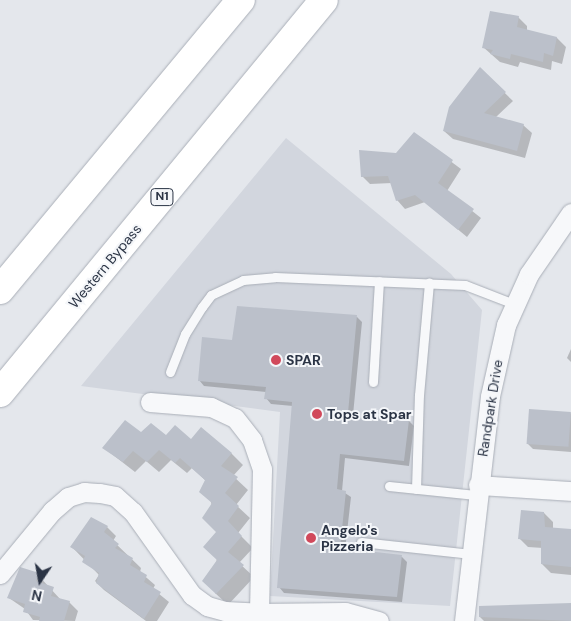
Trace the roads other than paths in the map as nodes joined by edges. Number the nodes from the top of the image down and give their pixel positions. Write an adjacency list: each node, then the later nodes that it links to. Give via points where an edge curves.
1 (242, 0): 6 (highway)
2 (324, 0): 10 (highway, Western Bypass / N1)
3 (571, 213): 7 (street, Randpark Drive)
4 (379, 281): 5 (lane); 8 (lane, via 275,277 243,280 224,287 211,295 202,307 185,334); 9 (lane)
5 (429, 282): 7 (lane, via 465,285); 13 (lane, via 419,395)
6 (0, 290)
7 (514, 304): 14 (street, Randpark Drive, via 490,396)
8 (170, 372)
9 (373, 382)
10 (0, 393)
11 (150, 402): 19 (street, via 211,407 235,418 252,440 262,469)
12 (390, 486): 13 (lane)
13 (416, 489): 14 (lane)
14 (477, 490): 15 (street); 17 (street, Randpark Drive)
15 (571, 491)
16 (361, 542): 17 (lane)
17 (471, 554): 21 (street, Randpark Drive)
18 (0, 574): 19 (street, via 52,510 68,497 84,492 100,493 115,496 144,524 192,595 207,606 225,611)
19 (259, 613): 20 (street, via 345,612)
20 (379, 621)
21 (464, 621)

